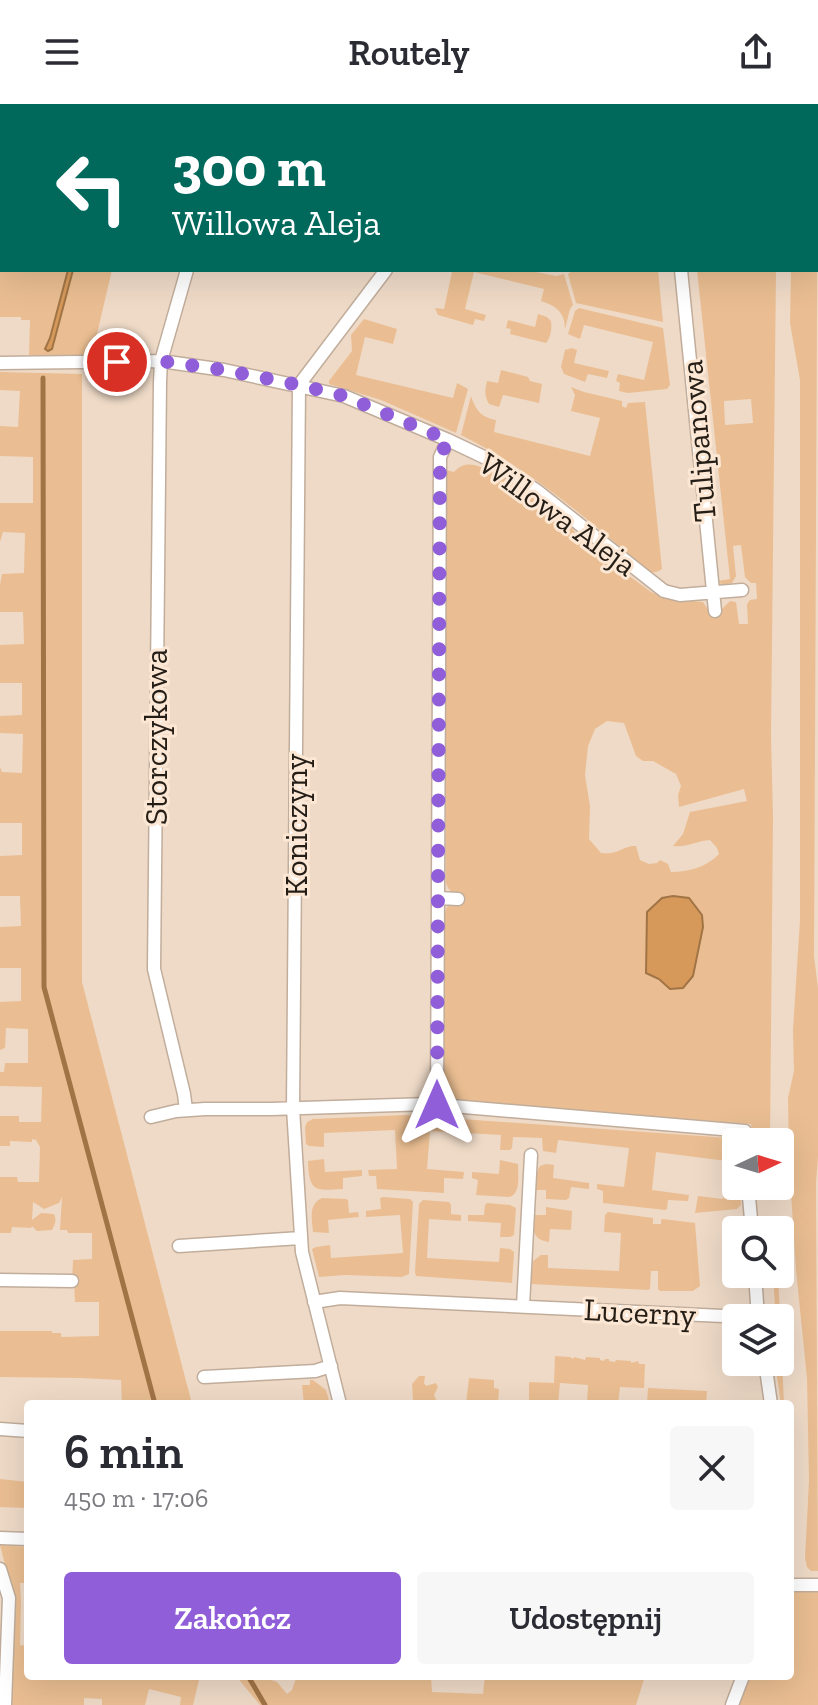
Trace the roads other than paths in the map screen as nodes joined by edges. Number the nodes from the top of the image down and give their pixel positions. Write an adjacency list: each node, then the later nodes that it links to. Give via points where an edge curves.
1 (186, 272): 4 (street, Storczykowa)
2 (384, 272): 6 (street)
3 (681, 272): 9 (street, Tulipanowa)
4 (161, 361): 5 (street, Willowa Aleja); 6 (street, Willowa Aleja); 15 (street, Storczykowa, via 154,969)
5 (0, 363)
6 (299, 385): 7 (street, Willowa Aleja, via 344,396); 14 (street, Koniczyny)
7 (448, 440): 9 (street, Willowa Aleja, via 536,490 590,541 664,591); 11 (street, via 440,457)
8 (742, 590): 9 (street, Willowa Aleja)
9 (712, 593): 10 (street, Tulipanowa)
10 (715, 611)
11 (439, 898): 12 (street); 13 (street)
12 (458, 899)
13 (437, 1105): 14 (street); 17 (street)
14 (293, 1108): 15 (street); 19 (street, Koniczyny)
15 (186, 1110): 16 (street)
16 (151, 1117)
17 (722, 1134)
18 (531, 1155): 24 (street)
19 (301, 1238): 20 (street); 23 (street, Koniczyny)
20 (179, 1246)
21 (0, 1280): 22 (street)
22 (72, 1281)
23 (314, 1302): 24 (street, Lucerny, via 340,1298); 26 (street, Koniczyny)
24 (523, 1306): 25 (street, Lucerny)
25 (722, 1316)
26 (331, 1366): 28 (street); 29 (street, Koniczyny)
27 (767, 1376): 30 (street)
28 (204, 1377)
29 (339, 1400)
30 (770, 1400)
31 (0, 1429): 32 (street)
32 (24, 1431)
33 (0, 1538): 34 (street)
34 (24, 1539)
35 (0, 1569): 39 (street, via 9,1598)
36 (794, 1585): 37 (street)
37 (818, 1585)
38 (741, 1680): 40 (street)
39 (5, 1705)
40 (732, 1705)

